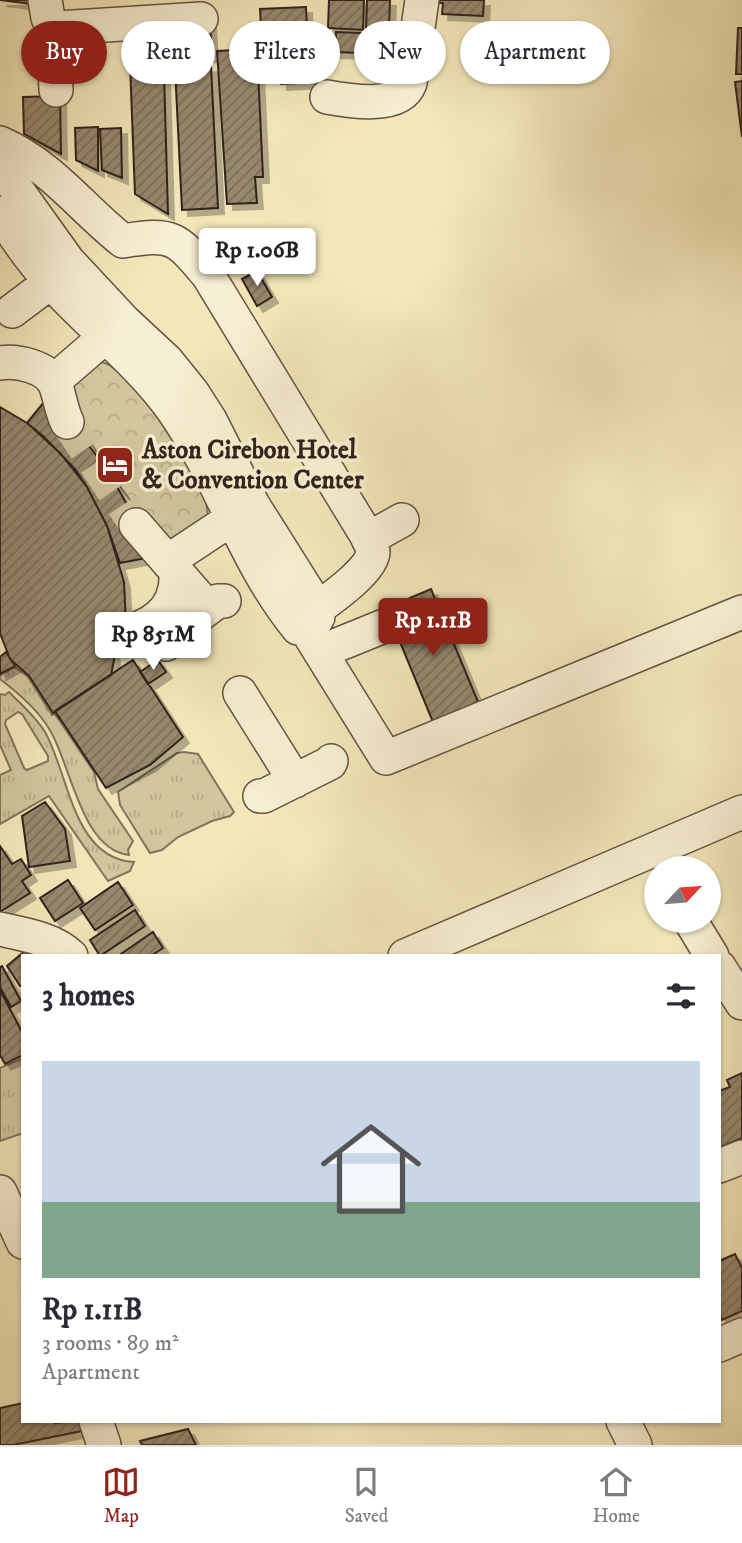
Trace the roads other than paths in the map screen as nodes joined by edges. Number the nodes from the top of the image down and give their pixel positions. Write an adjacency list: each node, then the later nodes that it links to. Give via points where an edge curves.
1 (422, 0): 5 (street, via 405,92 372,102)
2 (49, 12): 3 (street, via 58,27); 4 (street)
3 (201, 19)
4 (56, 90)
5 (327, 97)
6 (0, 143): 20 (street, via 43,167 123,241 168,238 191,255 389,527 372,559)
7 (0, 166): 9 (street)
8 (0, 214): 9 (street)
9 (62, 274): 10 (street); 11 (street)
10 (12, 311)
11 (115, 329): 13 (street); 15 (street, via 130,360 172,410)
12 (0, 363): 13 (street, via 27,363)
13 (54, 381): 14 (street)
14 (67, 422)
15 (242, 512): 17 (street); 20 (street, via 252,558 298,628)
16 (136, 525): 17 (street)
17 (172, 566): 21 (street, via 177,585 158,618 146,627); 22 (street, via 216,605)
18 (742, 612): 20 (street, via 386,758)
19 (384, 626): 20 (street)
20 (315, 630)
21 (116, 635)
22 (166, 644)
23 (240, 693): 25 (street)
24 (331, 761): 25 (street)
25 (295, 781): 26 (street)
26 (260, 796)
27 (742, 812): 28 (street)
28 (660, 856)
29 (644, 863): 33 (street)
30 (0, 929): 32 (street, via 55,945)
31 (698, 933): 34 (street)
32 (68, 954)
33 (410, 954)
34 (711, 954)
35 (742, 1157): 36 (street)
36 (721, 1165)
37 (0, 1192): 38 (street)
38 (21, 1238)
39 (742, 1335): 40 (street)
40 (721, 1344)
41 (97, 1423): 43 (street)
42 (624, 1423): 44 (street)
43 (104, 1445)
44 (635, 1445)

